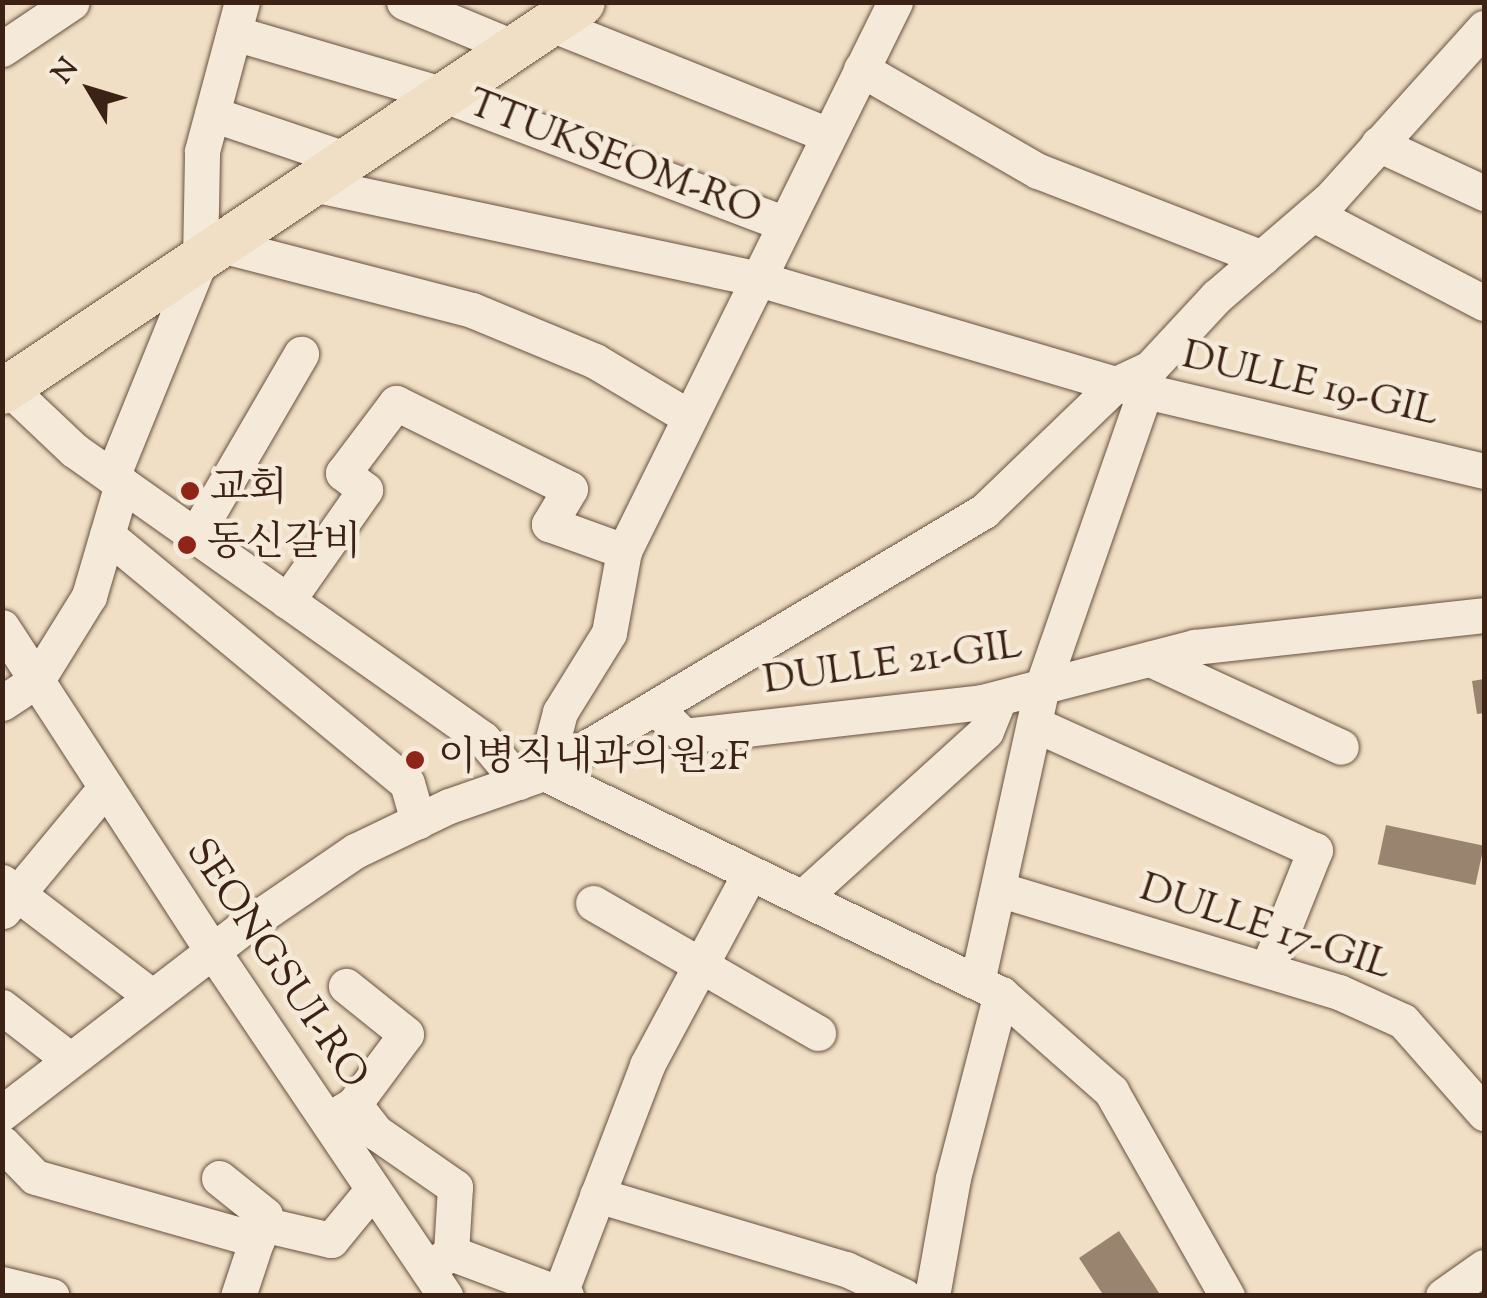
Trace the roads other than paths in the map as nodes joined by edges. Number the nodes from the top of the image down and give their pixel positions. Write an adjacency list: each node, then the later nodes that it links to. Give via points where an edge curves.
1 (72, 2): 7 (street)
2 (404, 2): 5 (street)
3 (895, 2): 9 (street)
4 (238, 18): 10 (street); 11 (street)
5 (549, 24): 10 (main road, TTUKSEOM-RO); 12 (street)
6 (1484, 28): 8 (street)
7 (2, 49)
8 (1469, 66): 13 (street)
9 (861, 69): 12 (street); 19 (street, via 1038,171)
10 (444, 95): 14 (main road, TTUKSEOM-RO); 17 (street, TTUKSEOM-RO)
11 (212, 114): 14 (street); 18 (street, via 202,151)
12 (828, 135): 17 (street)
13 (1378, 144): 15 (street); 16 (street)
14 (330, 172): 18 (main road, TTUKSEOM-RO); 20 (street, DULLE 19-GIL)
15 (1484, 193)
16 (1312, 214): 19 (street); 21 (street)
17 (784, 223): 20 (street)
18 (211, 252): 23 (main road, TTUKSEOM-RO); 25 (street, via 472,310 595,361); 27 (street)
19 (1262, 258): 24 (street, via 1216,296)
20 (755, 278): 24 (street, DULLE 19-GIL); 25 (street)
21 (1484, 304)
22 (301, 354): 29 (street)
23 (5, 386): 27 (street)
24 (1131, 388): 26 (street, DULLE 19-GIL); 36 (street); 39 (street, via 984,512)
25 (689, 417): 30 (street)
26 (1484, 472)
27 (117, 481): 28 (street); 29 (street)
28 (107, 535): 35 (street, via 89,596); 44 (street, via 407,783)
29 (195, 536): 31 (street)
30 (624, 551): 31 (street, via 549,524 570,489 396,403 343,473 365,490); 42 (street, via 608,632 560,712)
31 (287, 601): 42 (street)
32 (1484, 615): 34 (street, DULLE 21-GIL, via 1195,647)
33 (2, 626): 35 (street, SEONGSUI-RO)
34 (1150, 659): 36 (street, DULLE 21-GIL); 41 (street)
35 (37, 680): 38 (street); 43 (street, SEONGSUI-RO)
36 (1042, 686): 37 (street, DULLE 21-GIL); 40 (street)
37 (999, 698): 39 (street, DULLE 21-GIL, via 684,736); 48 (street, via 986,730)
38 (2, 703)
39 (657, 709): 42 (street)
40 (1034, 724): 46 (street); 52 (street, via 1315,850)
41 (1340, 747)
42 (531, 778): 44 (street); 45 (street)
43 (106, 787): 47 (street); 50 (street, SEONGSUI-RO)
44 (418, 821): 50 (street, via 354,851)
45 (750, 873): 48 (street); 51 (street)
46 (998, 889): 52 (street, DULLE 17-GIL); 54 (street)
47 (8, 896): 55 (street)
48 (802, 898): 54 (street)
49 (594, 903): 51 (street)
50 (212, 950): 55 (street); 60 (street, SEONGSUI-RO)
51 (702, 963): 57 (street); 65 (street, via 647,1065)
52 (1267, 970): 59 (street, DULLE 17-GIL, via 1403,1021)
53 (346, 986): 60 (street, via 406,1034)
54 (989, 988): 74 (street); 75 (street, via 1111,1092)
55 (152, 996): 58 (street)
56 (2, 1007): 58 (street)
57 (818, 1033)
58 (69, 1059): 61 (street)
59 (1481, 1101)
60 (341, 1112): 64 (street, SEONGSUI-RO); 68 (street, via 455,1188)
61 (2, 1113)
62 (2, 1144): 66 (street, via 35,1177)
63 (218, 1178): 66 (street, via 265,1215)
64 (373, 1189): 66 (street, via 331,1240); 68 (street, SEONGSUI-RO)
65 (597, 1195): 70 (street); 73 (street, via 846,1269)
66 (259, 1232): 72 (street)
67 (1484, 1267): 76 (street)
68 (441, 1272): 70 (street)
69 (2, 1284): 71 (street)
70 (562, 1295)
71 (52, 1296)
72 (238, 1296)
73 (904, 1296)
74 (932, 1296)
75 (1227, 1296)
76 (1443, 1296)

